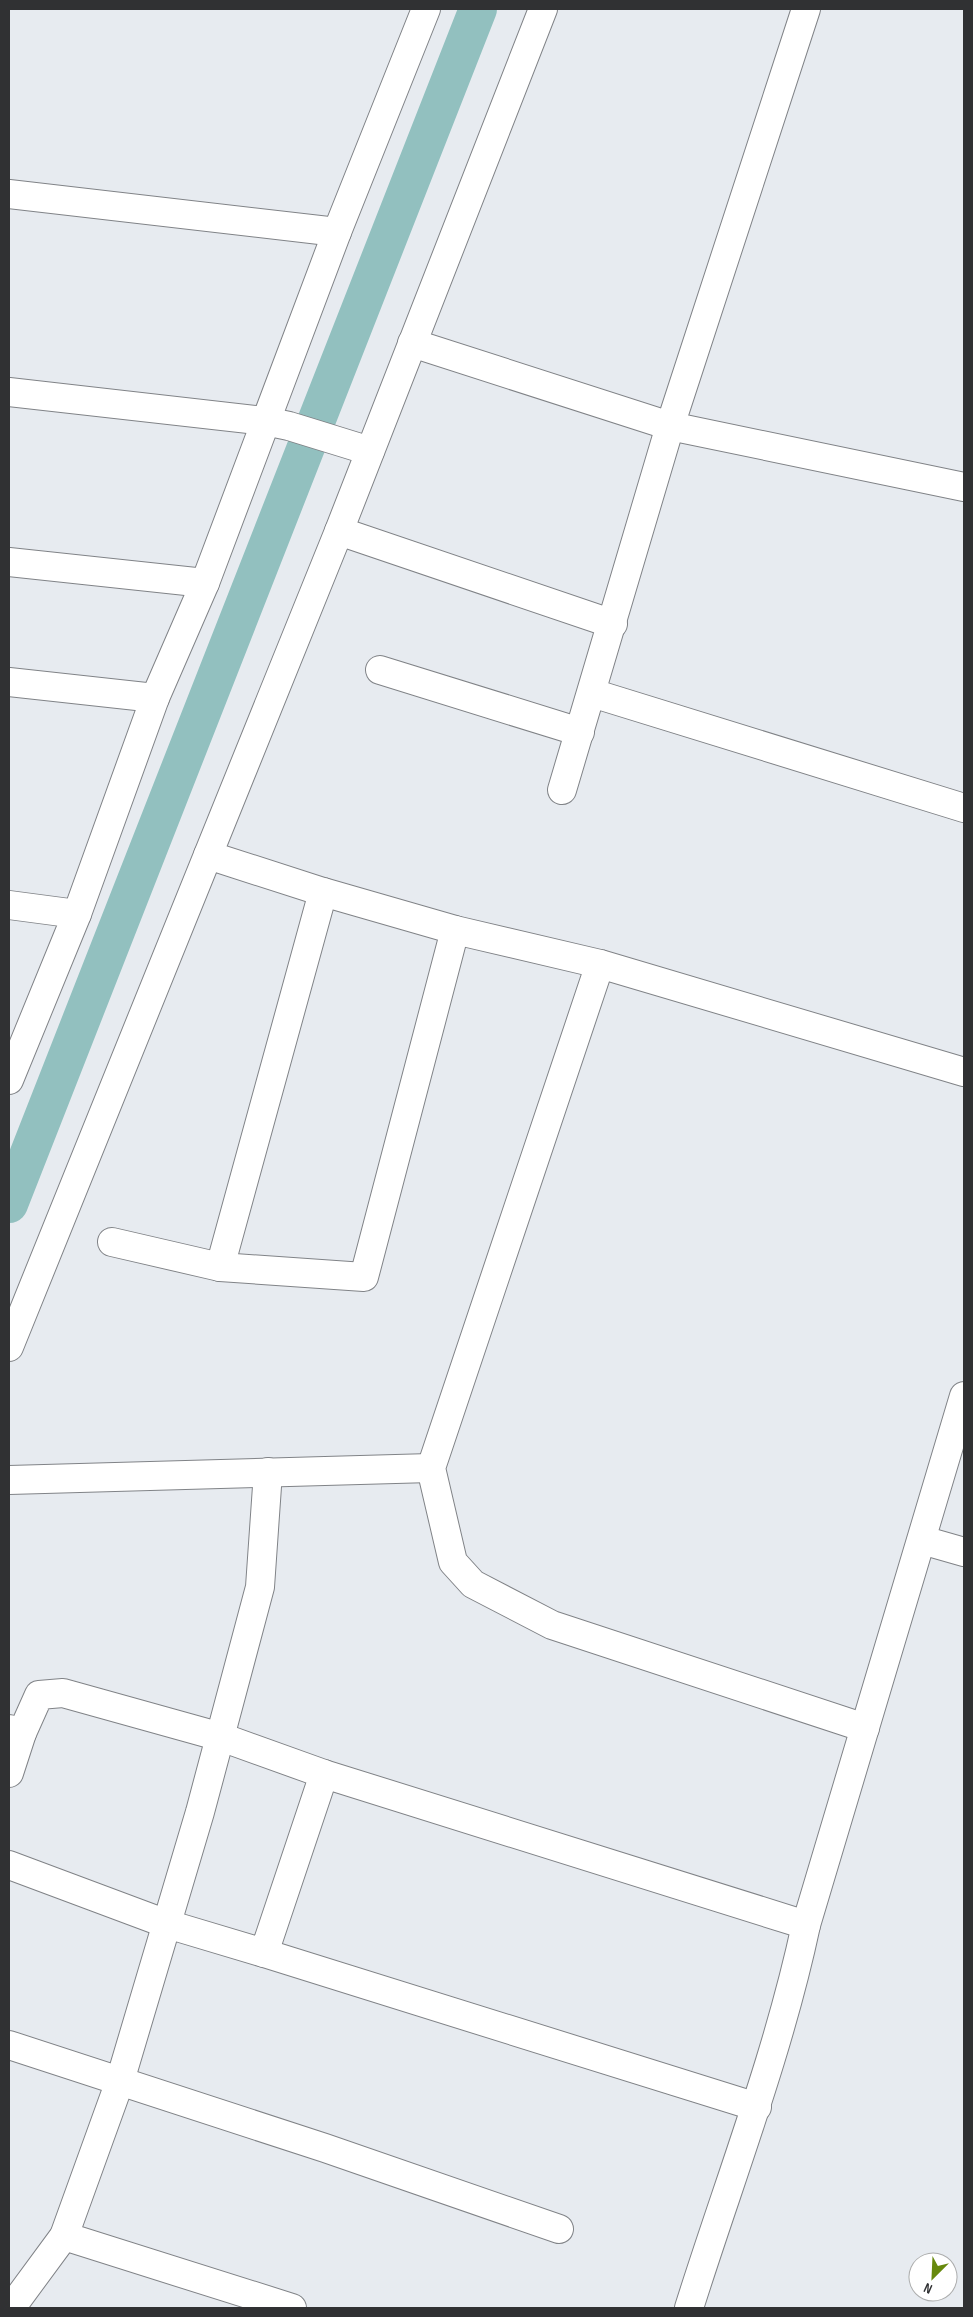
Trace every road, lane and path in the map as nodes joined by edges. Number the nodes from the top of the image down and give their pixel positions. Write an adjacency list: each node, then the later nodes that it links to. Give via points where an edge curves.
1 (426, 9): 5 (street)
2 (543, 9): 6 (street)
3 (806, 9): 9 (street)
4 (9, 194): 5 (street)
5 (337, 232): 8 (street)
6 (412, 343): 9 (street); 10 (street)
7 (9, 392): 8 (street)
8 (277, 424): 10 (street); 14 (street)
9 (670, 426): 11 (street); 15 (street)
10 (358, 448): 12 (street)
11 (964, 487)
12 (338, 531): 15 (street); 23 (street)
13 (9, 562): 14 (street)
14 (205, 583): 19 (street)
15 (612, 624): 18 (street)
16 (380, 670): 20 (street)
17 (9, 682): 19 (street)
18 (592, 693): 20 (street); 22 (street)
19 (155, 698): 26 (street)
20 (580, 732): 21 (street)
21 (562, 790)
22 (964, 808)
23 (208, 855): 24 (street); 33 (street)
24 (323, 892): 27 (street); 32 (street)
25 (9, 906): 26 (street)
26 (77, 914): 30 (street)
27 (455, 930): 28 (street); 32 (street, via 364,1277)
28 (600, 964): 29 (street); 35 (street)
29 (964, 1072)
30 (9, 1080)
31 (112, 1242): 32 (street)
32 (220, 1267)
33 (9, 1347)
34 (964, 1396): 38 (street)
35 (431, 1468): 36 (street); 40 (street, via 453,1562 474,1584 552,1625)
36 (268, 1472): 37 (street); 42 (street, via 260,1587)
37 (9, 1480)
38 (922, 1540): 39 (street); 40 (street)
39 (964, 1552)
40 (865, 1728): 47 (street)
41 (15, 1731): 42 (street, via 39,1695 63,1693); 43 (street)
42 (221, 1737): 44 (street); 46 (street)
43 (9, 1773)
44 (324, 1774): 47 (street); 48 (street)
45 (9, 1865): 46 (street)
46 (167, 1924): 48 (street); 50 (street)
47 (806, 1925): 51 (street)
48 (264, 1954): 51 (street)
49 (9, 2045): 50 (street)
50 (120, 2081): 52 (street); 53 (street)
51 (757, 2107): 56 (street)
52 (559, 2229)
53 (64, 2236): 54 (street); 55 (street)
54 (11, 2308)
55 (292, 2308)
56 (689, 2308)

